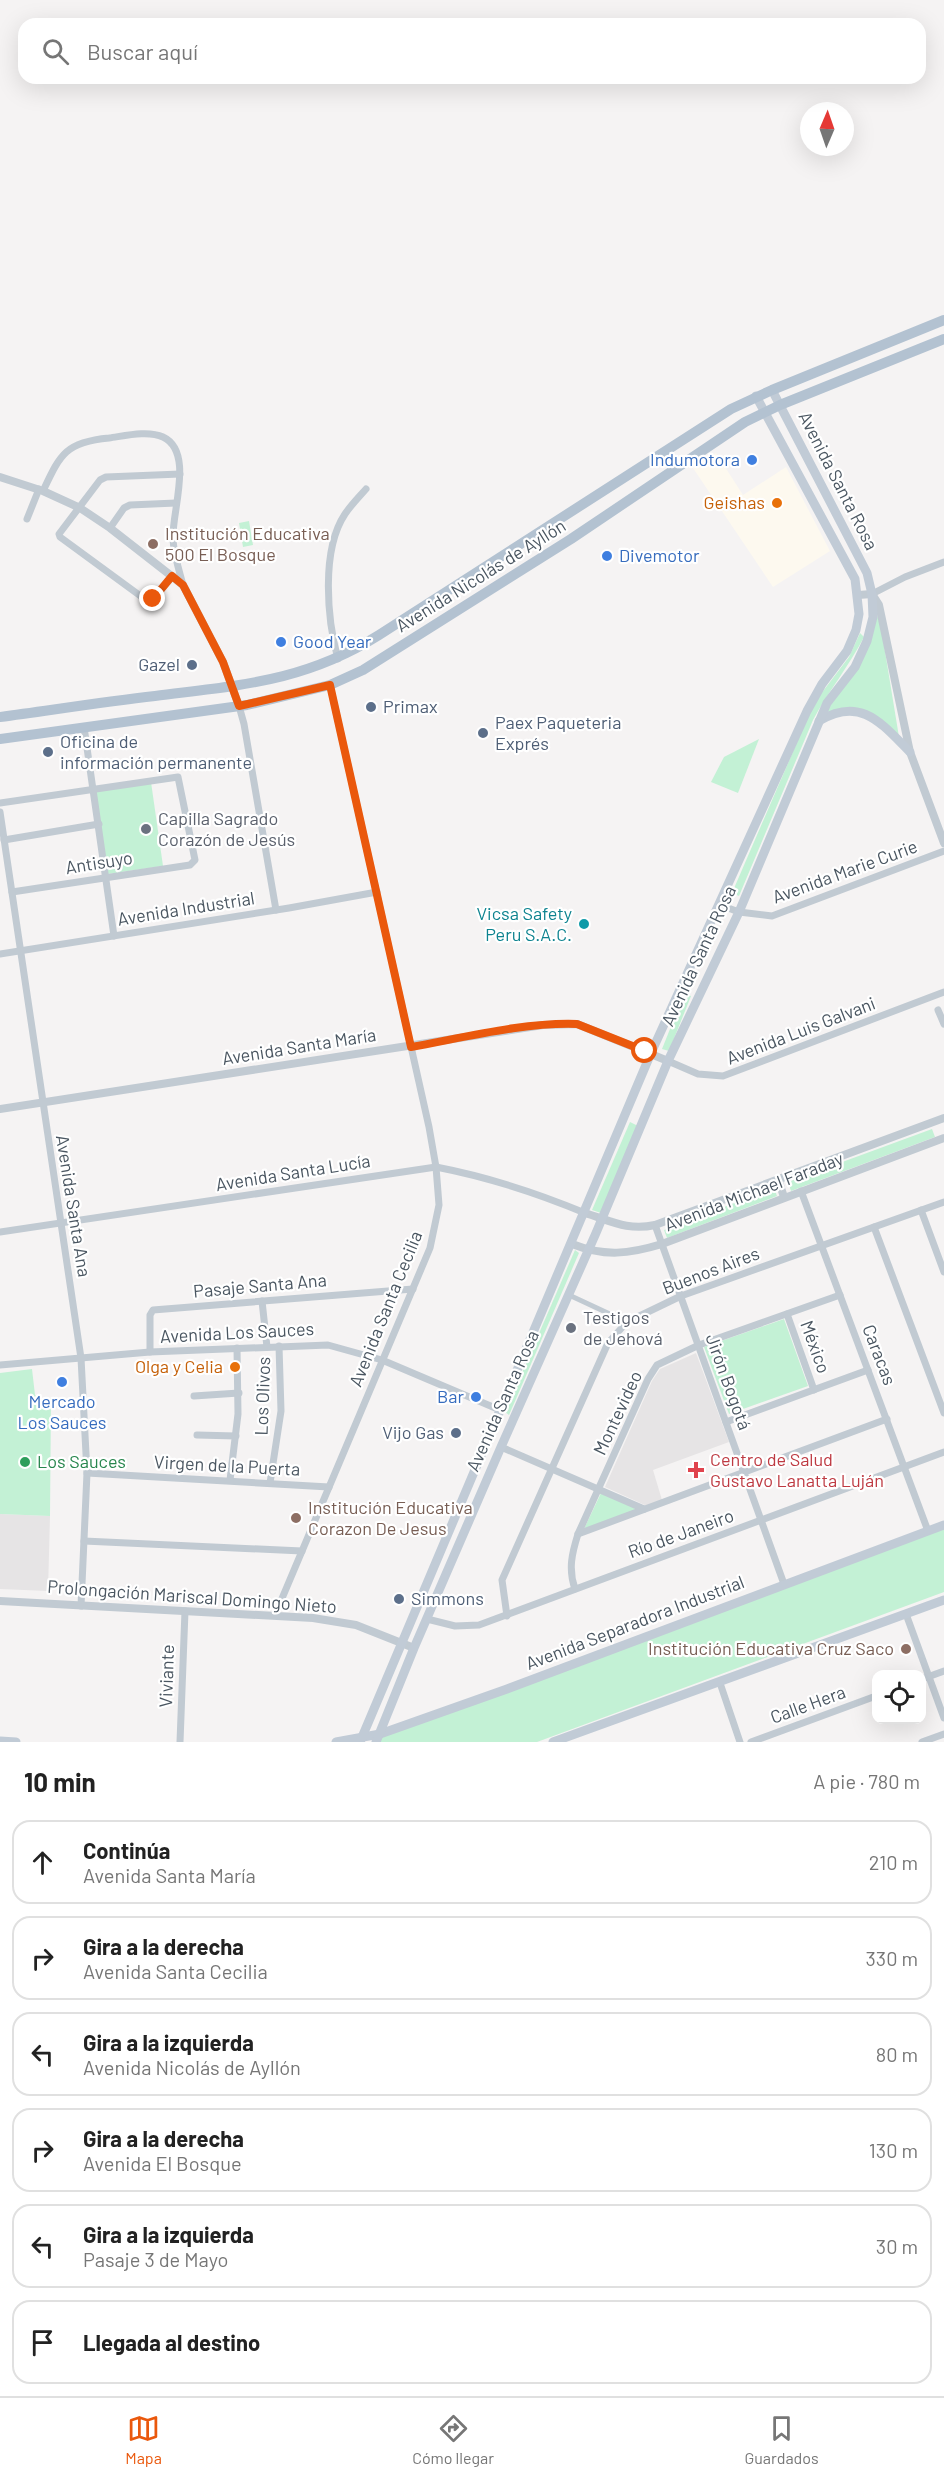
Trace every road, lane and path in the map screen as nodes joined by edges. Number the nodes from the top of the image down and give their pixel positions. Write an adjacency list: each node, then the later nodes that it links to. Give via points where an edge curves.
1 (944, 320): 3 (main road, Avenida Nicolás de Ayllón)
2 (944, 339): 5 (main road, Avenida Nicolás de Ayllón)
3 (772, 390): 4 (main road, Avenida Nicolás de Ayllón); 5 (main road, Avenida Santa Rosa)
4 (756, 396): 6 (main road, Avenida Santa Rosa); 20 (main road, Avenida Nicolás de Ayllón)
5 (780, 405): 6 (main road, Avenida Nicolás de Ayllón); 18 (main road, Avenida Santa Rosa, via 867,573)
6 (764, 412): 19 (main road, Avenida Santa Rosa, via 855,579); 21 (main road, Avenida Nicolás de Ayllón, via 363,670)
7 (180, 474): 10 (street, via 174,446 162,436 139,434 94,439 69,449 58,459); 11 (street); 12 (street, via 106,477)
8 (0, 477): 10 (street)
9 (366, 489): 20 (street, via 344,514 329,565 329,614)
10 (41, 490): 12 (street); 13 (street)
11 (176, 503): 14 (street, via 130,505); 17 (street, via 173,539)
12 (80, 508): 14 (street); 16 (street, via 60,537 150,600)
13 (27, 519)
14 (110, 528): 16 (street)
15 (944, 562): 18 (street)
16 (172, 576): 17 (street)
17 (183, 585): 22 (street)
18 (872, 594): 19 (street); 25 (main road, Avenida Santa Rosa, via 873,617 867,641 855,667 827,703); 28 (street, via 884,624)
19 (858, 595): 39 (main road, Avenida Santa Rosa, via 856,630 847,651 807,711)
20 (338, 659): 22 (main road, Avenida Nicolás de Ayllón, via 288,676)
21 (330, 685): 23 (main road, Avenida Nicolás de Ayllón); 38 (street, Avenida Santa Cecilia)
22 (233, 686): 23 (street); 24 (main road, Avenida Nicolás de Ayllón)
23 (239, 706): 26 (main road, Avenida Nicolás de Ayllón); 40 (street)
24 (0, 717)
25 (819, 721): 28 (main road, via 833,713 865,712); 41 (main road, Avenida Santa Rosa)
26 (84, 727): 27 (main road, Avenida Nicolás de Ayllón); 29 (street)
27 (0, 739)
28 (910, 752): 34 (street)
29 (94, 789): 30 (street); 32 (street); 36 (street, Antisuyo, via 175,776 180,779 195,860 190,865)
30 (0, 803)
31 (0, 812): 33 (street, Avenida Santa Ana)
32 (99, 824): 33 (street); 36 (street)
33 (4, 840): 37 (street, Avenida Santa Ana)
34 (944, 843)
35 (944, 851): 41 (street, Avenida Marie Curie, via 772,916)
36 (107, 876): 37 (street, Antisuyo); 42 (street)
37 (12, 892): 43 (street, Avenida Santa Ana)
38 (377, 892): 40 (street, Avenida Industrial); 48 (street, Avenida Santa Cecilia)
39 (720, 904): 41 (street, Avenida Marie Curie); 49 (main road, Avenida Santa Rosa)
40 (276, 910): 42 (street, Avenida Industrial)
41 (739, 912): 50 (main road, Avenida Santa Rosa)
42 (114, 936): 43 (street, Avenida Industrial)
43 (20, 951): 44 (street, Avenida Industrial); 51 (street, Avenida Santa Ana)
44 (0, 954)
45 (944, 992): 50 (street, Avenida Luis Galvani, via 723,1076 698,1074)
46 (938, 1010): 47 (street)
47 (944, 1024)
48 (411, 1047): 49 (street, Avenida Santa María, via 543,1025 577,1024); 51 (street, Avenida Santa María); 55 (street, Avenida Santa Cecilia)
49 (651, 1053): 50 (street, Avenida Santa María); 61 (main road, Avenida Santa Rosa)
50 (668, 1061): 62 (main road, Avenida Santa Rosa)
51 (42, 1102): 52 (street, Avenida Santa María); 63 (street, Avenida Santa Ana)
52 (0, 1109)
53 (944, 1118): 56 (street, Avenida Michael Faraday)
54 (944, 1138): 57 (street, Avenida Michael Faraday)
55 (436, 1167): 61 (street, Avenida Santa Lucía, via 476,1174); 63 (street, Avenida Santa Lucía); 72 (street, Avenida Santa Cecilia, via 439,1205 430,1248)
56 (777, 1179): 58 (street); 64 (street, Avenida Michael Faraday)
57 (801, 1191): 58 (street, Avenida Michael Faraday); 69 (street, Caracas)
58 (784, 1197): 68 (street, Avenida Michael Faraday)
59 (944, 1202): 60 (street, Buenos Aires)
60 (921, 1210): 65 (street, Buenos Aires); 71 (street)
61 (585, 1213): 62 (street, Avenida Michael Faraday); 67 (main road, Avenida Santa Rosa)
62 (603, 1218): 64 (street, Avenida Michael Faraday, via 629,1228); 70 (main road, Avenida Santa Rosa)
63 (61, 1222): 66 (street, Avenida Santa Lucía); 84 (street, Avenida Santa Ana)
64 (655, 1225): 68 (street, Jirón Bogotá)
65 (874, 1227): 69 (street, Buenos Aires); 92 (street)
66 (0, 1232)
67 (572, 1244): 70 (street, Avenida Michael Faraday); 91 (main road, Avenida Santa Rosa)
68 (662, 1244): 70 (street, Avenida Michael Faraday, via 632,1253); 74 (street, Jirón Bogotá)
69 (822, 1246): 74 (street, Buenos Aires); 75 (street, Caracas)
70 (589, 1250): 73 (main road, Avenida Santa Rosa)
71 (944, 1272)
72 (413, 1289): 76 (street, Pasaje Santa Ana); 85 (street, Avenida Santa Cecilia)
73 (568, 1295): 78 (street); 97 (main road, Avenida Santa Rosa)
74 (681, 1296): 78 (street, Buenos Aires); 79 (street, Jirón Bogotá)
75 (840, 1296): 77 (street, Montevideo); 87 (street, Caracas)
76 (262, 1300): 81 (street); 83 (street, Pasaje Santa Ana, via 153,1310)
77 (787, 1314): 79 (street, Montevideo); 88 (street, México)
78 (627, 1322): 100 (street, Buenos Aires, via 608,1343)
79 (699, 1345): 94 (street, Jirón Bogotá); 106 (street, Montevideo, via 657,1365)
80 (279, 1346): 81 (street, Avenida Los Sauces); 85 (street, Avenida Los Sauces, via 328,1345); 104 (street, Los Olivos, via 281,1411)
81 (267, 1347): 82 (street, Avenida Los Sauces)
82 (237, 1348): 83 (street, Avenida Los Sauces); 89 (street)
83 (150, 1352): 84 (street, Avenida Los Sauces)
84 (81, 1358): 86 (street, Avenida Los Sauces); 102 (street, Avenida Santa Ana)
85 (382, 1360): 91 (street, Avenida Los Sauces); 105 (street, Avenida Santa Cecilia)
86 (0, 1365)
87 (868, 1370): 88 (street); 93 (street, Caracas)
88 (814, 1390): 94 (street)
89 (239, 1393): 90 (street); 96 (street)
90 (194, 1396)
91 (500, 1410): 124 (main road, Avenida Santa Rosa)
92 (944, 1413)
93 (886, 1419): 99 (street, Caracas); 101 (street)
94 (726, 1422): 101 (street, Jirón Bogotá)
95 (196, 1435): 96 (street)
96 (236, 1436): 103 (street)
97 (501, 1447): 100 (street); 123 (main road, Avenida Santa Rosa)
98 (944, 1452): 99 (street, Río de Janeiro)
99 (904, 1467): 108 (street, Río de Janeiro); 110 (street, Caracas)
100 (551, 1469): 106 (street); 122 (street, Buenos Aires, via 502,1580)
101 (745, 1472): 107 (street); 108 (street, Jirón Bogotá)
102 (87, 1473): 103 (street, Virgen de la Puerta); 112 (street, Avenida Santa Ana)
103 (230, 1480): 104 (street, Virgen de la Puerta)
104 (270, 1483): 105 (street, Virgen de la Puerta)
105 (329, 1487): 113 (street, Avenida Santa Cecilia)
106 (600, 1489): 107 (street); 111 (street, Montevideo)
107 (644, 1509): 111 (street)
108 (762, 1520): 114 (street, Jirón Bogotá); 115 (street, Río de Janeiro)
109 (944, 1525): 110 (main road, Avenida Separadora Industrial)
110 (928, 1531): 114 (main road, Avenida Separadora Industrial)
111 (578, 1534): 115 (street, Montevideo, via 571,1558)
112 (84, 1540): 113 (street); 118 (street, Avenida Santa Ana)
113 (302, 1551): 121 (street, Avenida Santa Cecilia)
114 (784, 1584): 134 (main road, Avenida Separadora Industrial)
115 (575, 1589): 122 (street, Río de Janeiro)
116 (944, 1600): 120 (main road)
117 (0, 1601): 118 (street, Prolongación Mariscal Domingo Nieto)
118 (81, 1606): 119 (street, Prolongación Mariscal Domingo Nieto)
119 (185, 1611): 121 (street, Prolongación Mariscal Domingo Nieto); 138 (street, Viviante)
120 (906, 1614): 126 (street); 130 (main road)
121 (275, 1615): 124 (street, Prolongación Mariscal Domingo Nieto, via 356,1625)
122 (507, 1616): 123 (street, Río de Janeiro, via 479,1625 455,1626)
123 (427, 1619): 125 (main road, Avenida Santa Rosa)
124 (400, 1644): 125 (street, Prolongación Mariscal Domingo Nieto); 135 (main road, Avenida Santa Rosa)
125 (414, 1648): 134 (main road, Avenida Santa Rosa)
126 (923, 1670)
127 (944, 1671): 128 (street)
128 (926, 1678)
129 (926, 1680): 132 (street)
130 (720, 1683): 140 (main road); 141 (street)
131 (872, 1697): 142 (street, Calle Hera)
132 (944, 1718)
133 (944, 1734): 143 (street)
134 (378, 1738): 135 (main road, Avenida Separadora Industrial)
135 (361, 1740): 139 (main road, Avenida Separadora Industrial)
136 (0, 1741): 137 (main road)
137 (16, 1742)
138 (180, 1742)
139 (336, 1742)
140 (553, 1742)
141 (740, 1742)
142 (751, 1742)
143 (922, 1742)

